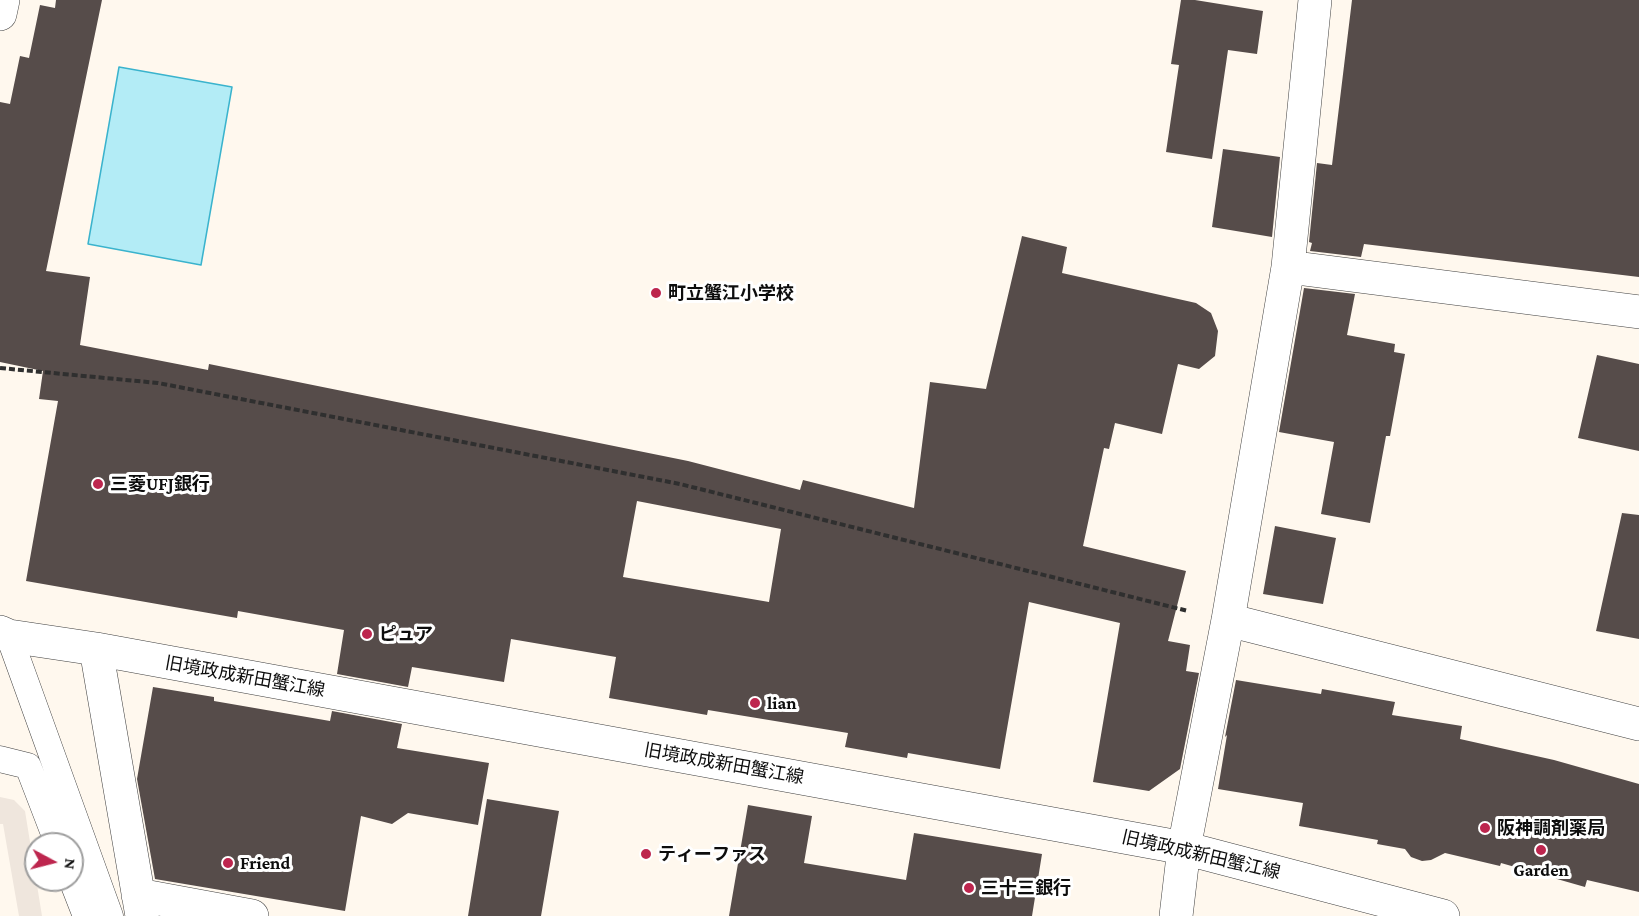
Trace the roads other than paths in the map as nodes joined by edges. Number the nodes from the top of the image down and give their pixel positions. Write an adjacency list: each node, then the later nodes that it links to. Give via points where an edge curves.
1 (3, 0): 3 (street)
2 (1315, 0): 4 (street)
3 (0, 14)
4 (1288, 267): 5 (street); 6 (street)
5 (1639, 312)
6 (1228, 620): 9 (street); 12 (street)
7 (5, 634): 8 (street, 旧境政成新田蟹江線); 16 (lane)
8 (96, 650): 12 (street, 旧境政成新田蟹江線); 14 (street)
9 (1639, 724)
10 (0, 759): 11 (lane, via 28,766)
11 (53, 832)
12 (1184, 848): 18 (street); 19 (street, 旧境政成新田蟹江線)
13 (77, 892): 15 (lane)
14 (140, 905): 17 (street)
15 (86, 916)
16 (110, 916)
17 (252, 916)
18 (1176, 916)
19 (1443, 916)

